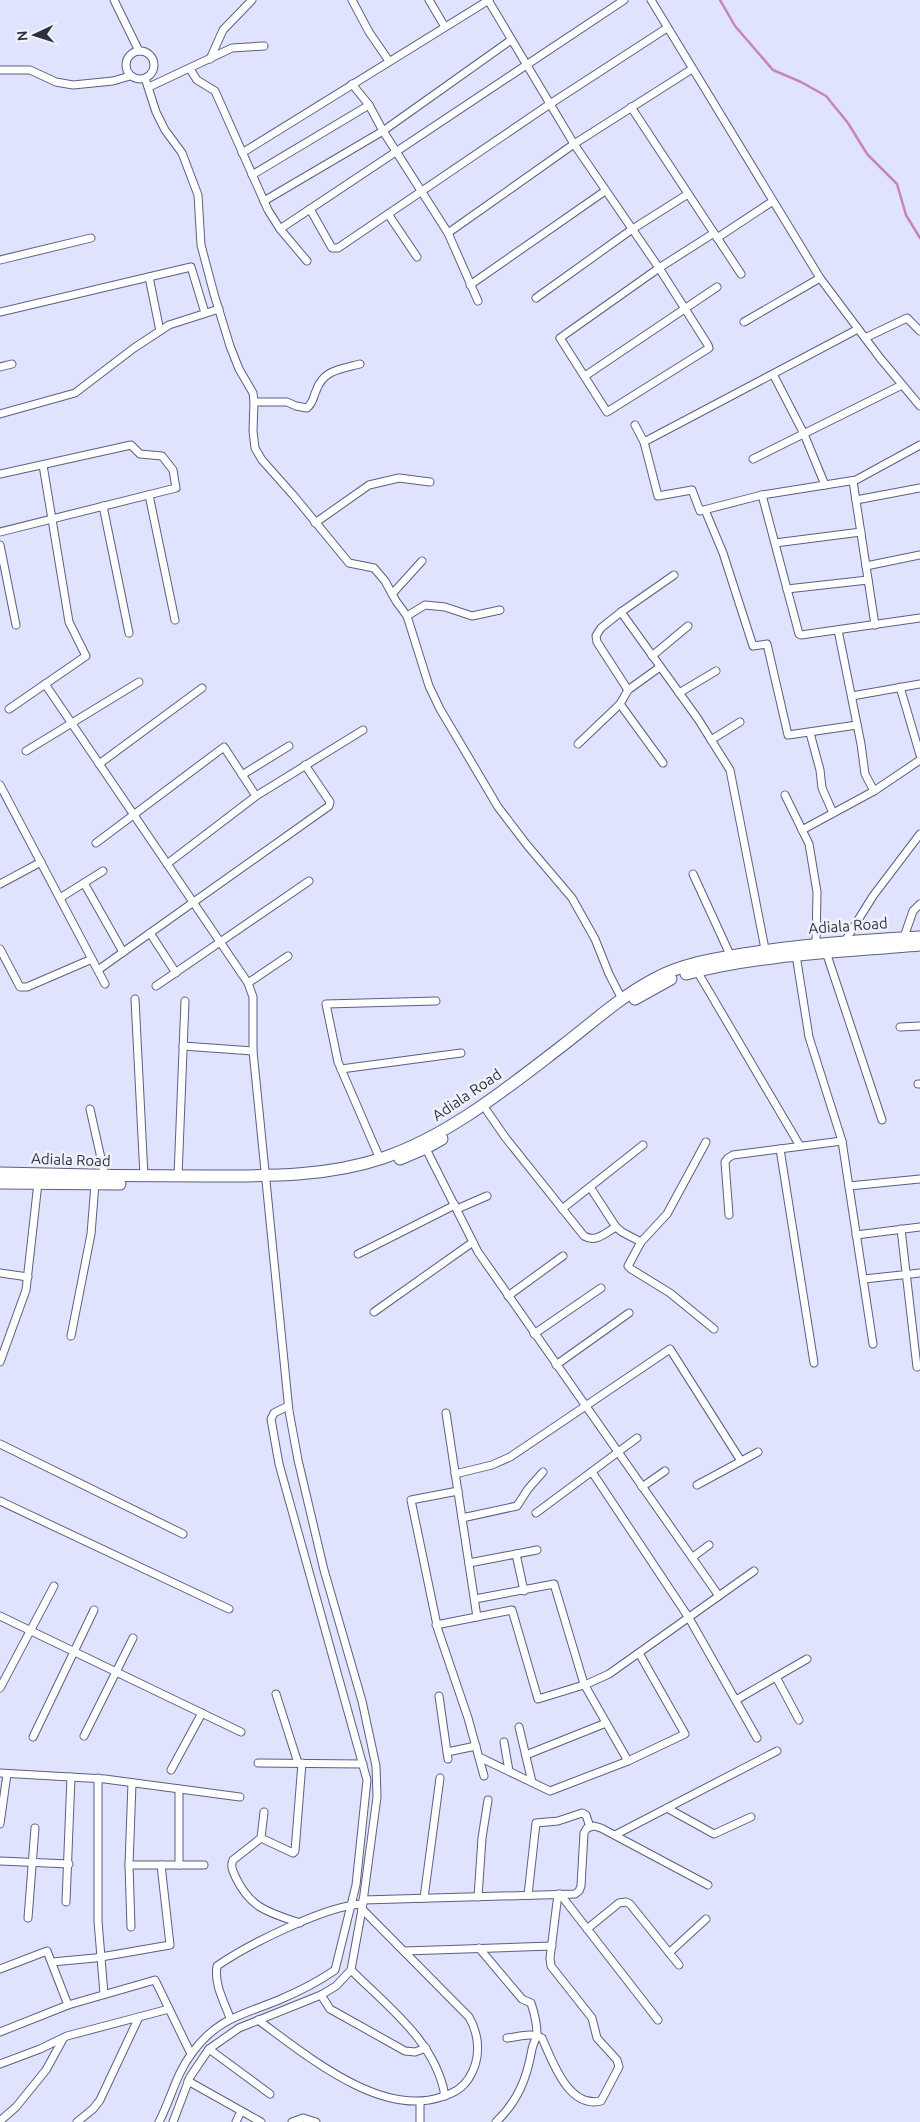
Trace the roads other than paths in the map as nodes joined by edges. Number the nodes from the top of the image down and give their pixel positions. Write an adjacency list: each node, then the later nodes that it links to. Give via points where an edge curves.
1 (114, 0): 12 (street)
2 (252, 0): 13 (street, via 223,30)
3 (352, 0): 14 (street)
4 (429, 0): 8 (street)
5 (488, 0): 8 (street); 10 (street)
6 (624, 0): 15 (street)
7 (651, 0): 9 (street)
8 (445, 27): 14 (street)
9 (667, 28): 17 (street); 23 (street)
10 (511, 40): 15 (street); 26 (street)
11 (264, 46): 13 (street, via 232,48)
12 (139, 51): 19 (street, via 127,59); 20 (street, via 147,52 154,62 151,73)
13 (210, 59): 16 (street)
14 (389, 61): 21 (street)
15 (526, 64): 23 (street); 28 (street)
16 (190, 69): 22 (street); 29 (street, via 197,80 215,91)
17 (692, 69): 25 (street); 34 (street)
18 (0, 70): 19 (street, via 30,70 56,82 73,85)
19 (130, 76): 20 (street)
20 (145, 78): 22 (street)
21 (352, 84): 24 (street); 29 (street)
22 (149, 86): 55 (street, via 151,103 182,153 198,195 201,245)
23 (550, 104): 27 (street); 31 (street)
24 (369, 105): 26 (street); 30 (street)
25 (631, 107): 27 (street); 33 (street)
26 (383, 131): 28 (street); 35 (street)
27 (574, 144): 32 (street); 40 (street)
28 (396, 151): 31 (street); 36 (street)
29 (242, 154): 30 (street)
30 (252, 175): 35 (street)
31 (421, 191): 37 (street); 40 (street)
32 (606, 191): 39 (street); 50 (street)
33 (688, 194): 39 (street); 41 (street)
34 (773, 201): 41 (street); 49 (street)
35 (264, 202): 38 (street)
36 (310, 209): 37 (street, via 335,249); 38 (street)
37 (388, 214): 43 (street)
38 (280, 229): 45 (street)
39 (631, 230): 46 (street); 52 (street)
40 (448, 232): 50 (street)
41 (716, 236): 46 (street); 47 (street)
42 (91, 238): 44 (street)
43 (417, 257)
44 (0, 260)
45 (307, 261)
46 (659, 268): 54 (street); 67 (street, via 560,338)
47 (741, 274)
48 (149, 277): 56 (street); 57 (street, via 191,268); 60 (street)
49 (820, 278): 58 (street); 59 (street)
50 (470, 285): 53 (street)
51 (717, 286): 54 (street)
52 (536, 298)
53 (478, 302)
54 (684, 308): 67 (street); 67 (street, via 708,345 706,350 607,412)
55 (219, 309): 57 (street); 69 (street, via 230,346 253,393)
56 (0, 312)
57 (205, 313): 60 (street)
58 (744, 322)
59 (858, 329): 62 (street); 66 (street)
60 (160, 331): 71 (street, via 74,393)
61 (920, 331): 62 (street, via 908,318)
62 (865, 338): 68 (street)
63 (12, 364): 65 (street)
64 (360, 364): 69 (street, via 330,371 322,377 307,408 287,402)
65 (0, 367)
66 (773, 374): 73 (street); 74 (street)
67 (586, 376)
68 (902, 385): 70 (street); 73 (street)
69 (254, 402): 89 (street, via 255,448)
70 (920, 406)
71 (0, 414)
72 (635, 425): 74 (street)
73 (804, 434): 76 (street); 81 (street)
74 (644, 442): 87 (street, via 658,496 692,490 700,512)
75 (920, 445): 79 (street)
76 (753, 459)
77 (43, 465): 78 (street); 83 (street, via 131,445 140,454 162,456 173,470 176,488); 88 (street)
78 (0, 474)
79 (853, 481): 81 (street); 85 (street)
80 (430, 482): 89 (street, via 399,478 368,485)
81 (824, 485): 84 (street)
82 (920, 488): 85 (street)
83 (148, 495): 86 (street); 105 (street)
84 (762, 495): 87 (street); 92 (street)
85 (856, 500): 91 (street)
86 (103, 506): 88 (street); 110 (street)
87 (705, 510): 128 (street, via 723,552 753,646 767,644 788,735)
88 (53, 519): 90 (street); 115 (street, via 69,622 86,656)
89 (315, 523): 100 (street, via 349,563 374,568)
90 (0, 532)
91 (861, 532): 92 (street); 96 (street)
92 (775, 542): 99 (street)
93 (0, 545): 106 (street)
94 (920, 555): 96 (street)
95 (422, 561): 100 (street)
96 (866, 566): 98 (street)
97 (674, 574): 102 (street)
98 (868, 580): 99 (street); 107 (street)
99 (787, 589): 109 (street, via 801,636)
100 (392, 594): 103 (street)
101 (500, 610): 103 (street, via 472,616 445,607 425,605)
102 (621, 612): 111 (street); 119 (street, via 596,636)
103 (407, 616): 180 (street, via 429,686 440,709 498,807 572,898)
104 (920, 618): 107 (street)
105 (175, 620)
106 (16, 625)
107 (875, 625): 109 (street)
108 (688, 626): 111 (street)
109 (838, 630): 121 (street)
110 (129, 633)
111 (652, 656): 112 (street)
112 (660, 667): 119 (street); 120 (street)
113 (716, 671): 120 (street)
114 (138, 682): 125 (street)
115 (45, 684): 123 (street); 125 (street)
116 (920, 684): 117 (street)
117 (900, 687): 121 (street); 133 (street)
118 (202, 688): 136 (street)
119 (628, 690): 122 (street)
120 (679, 693): 129 (street)
121 (852, 696): 126 (street)
122 (620, 704): 130 (street); 135 (street)
123 (9, 709)
124 (740, 722): 129 (street)
125 (71, 723): 132 (street); 136 (street)
126 (858, 725): 128 (street); 140 (street, via 865,774)
127 (363, 730): 137 (street)
128 (810, 733): 143 (street, via 822,788)
129 (711, 740): 168 (street, via 730,770)
130 (578, 744)
131 (289, 746): 138 (street)
132 (26, 751)
133 (920, 755)
134 (920, 760): 140 (street)
135 (662, 763)
136 (99, 764): 144 (street)
137 (305, 765): 142 (street); 156 (street, via 330,802 329,806)
138 (242, 774): 142 (street); 144 (street, via 224,747)
139 (0, 785): 148 (street)
140 (874, 791): 143 (street)
141 (785, 795): 145 (street)
142 (256, 796): 149 (street)
143 (833, 813): 145 (street)
144 (134, 816): 147 (street); 149 (street)
145 (802, 830): 163 (street, via 809,844 817,892)
146 (920, 834): 161 (street, via 873,896)
147 (96, 843)
148 (41, 862): 154 (street); 155 (street)
149 (167, 864): 156 (street)
150 (103, 871): 153 (street)
151 (693, 874): 172 (street)
152 (309, 881): 162 (street)
153 (84, 883): 155 (street); 166 (street)
154 (0, 884)
155 (60, 898): 171 (street)
156 (193, 903): 158 (street); 162 (street)
157 (920, 904): 160 (street, via 913,911)
158 (150, 933): 166 (street); 175 (street)
159 (920, 936): 160 (main road, Adiala Road)
160 (904, 937): 161 (main road, Adiala Road)
161 (845, 941): 163 (main road, Adiala Road)
162 (220, 942): 175 (street); 176 (street)
163 (816, 943): 168 (main road, Adiala Road)
164 (920, 945): 167 (main road, Adiala Road)
165 (0, 949): 171 (street, via 20,987 27,987)
166 (123, 952): 173 (street)
167 (826, 952): 169 (main road, Adiala Road); 191 (street)
168 (766, 954): 169 (main road, Adiala Road); 172 (main road, Adiala Road)
169 (796, 955): 192 (street, via 809,1037)
170 (288, 956): 176 (street)
171 (92, 959): 173 (street)
172 (732, 960): 174 (main road, Adiala Road); 180 (main road, Adiala Road, via 672,971)
173 (98, 970): 177 (street)
174 (697, 971): 190 (main road, Adiala Road, via 669,980 624,1006); 196 (street)
175 (176, 973): 178 (street)
176 (248, 983): 186 (street, via 252,997)
177 (105, 984)
178 (156, 986)
179 (134, 999): 201 (street)
180 (622, 999): 194 (main road, Adiala Road, via 483,1104)
181 (185, 1001): 185 (street)
182 (436, 1001): 188 (street, via 326,1004)
183 (920, 1026): 184 (street)
184 (900, 1027)
185 (183, 1046): 186 (street); 202 (street)
186 (253, 1051): 203 (street)
187 (461, 1053): 188 (street)
188 (341, 1069): 198 (street)
189 (90, 1109): 200 (street)
190 (488, 1111): 194 (main road, Adiala Road); 212 (street)
191 (882, 1120)
192 (842, 1141): 196 (street); 208 (street)
193 (706, 1142): 219 (street, via 667,1214)
194 (424, 1144): 198 (main road, Adiala Road); 203 (main road, Adiala Road, via 387,1164 351,1174 303,1182); 211 (street)
195 (643, 1145): 209 (street)
196 (800, 1146): 197 (street)
197 (780, 1149): 213 (street, via 728,1158 725,1162); 236 (street)
198 (380, 1158): 203 (main road, Adiala Road, via 356,1166)
199 (0, 1173): 200 (main road, Adiala Road)
200 (105, 1176): 201 (main road, Adiala Road)
201 (144, 1176): 202 (main road, Adiala Road)
202 (178, 1176): 203 (main road, Adiala Road)
203 (266, 1179): 207 (main road, Adiala Road); 239 (street)
204 (920, 1179): 208 (street)
205 (0, 1183): 206 (main road, Adiala Road)
206 (38, 1183): 207 (main road, Adiala Road); 225 (street)
207 (95, 1184): 233 (street, via 91,1234)
208 (848, 1186): 217 (street)
209 (590, 1187): 212 (street); 215 (street)
210 (487, 1196): 211 (street)
211 (456, 1207): 218 (street); 220 (street)
212 (562, 1209): 215 (street, via 589,1240)
213 (729, 1216)
214 (920, 1226): 216 (street)
215 (616, 1227): 219 (street)
216 (901, 1229): 217 (street); 224 (street)
217 (856, 1235): 226 (street)
218 (473, 1242): 228 (street); 229 (street)
219 (641, 1242): 231 (street, via 628,1266 670,1293)
220 (358, 1254)
221 (563, 1256): 228 (street)
222 (0, 1273): 225 (street)
223 (920, 1273): 224 (street)
224 (907, 1275): 226 (street); 238 (street)
225 (28, 1277): 235 (street)
226 (864, 1279): 234 (street)
227 (602, 1288): 232 (street)
228 (508, 1296): 232 (street)
229 (374, 1312)
230 (629, 1313): 237 (street)
231 (714, 1329)
232 (534, 1334): 237 (street)
233 (71, 1336)
234 (872, 1344)
235 (0, 1362)
236 (814, 1363)
237 (556, 1365): 240 (street)
238 (917, 1366)
239 (288, 1406): 302 (street, via 274,1413 271,1419 279,1464); 337 (street, via 324,1570 376,1766 377,1797)
240 (585, 1406): 245 (street); 246 (street, via 670,1349); 250 (street, via 510,1457)
241 (446, 1413): 250 (street)
242 (637, 1438): 245 (street)
243 (0, 1444): 257 (street)
244 (758, 1452): 246 (street)
245 (618, 1453): 249 (street); 252 (street)
246 (741, 1461): 251 (street)
247 (665, 1471): 252 (street)
248 (543, 1472): 256 (street, via 517,1506)
249 (592, 1472): 255 (street); 272 (street)
250 (455, 1474): 253 (street)
251 (697, 1485)
252 (642, 1487): 261 (street)
253 (458, 1491): 256 (street); 273 (street, via 411,1500)
254 (0, 1500): 268 (street)
255 (536, 1513)
256 (462, 1518): 262 (street)
257 (183, 1534)
258 (709, 1545): 261 (street)
259 (537, 1550): 260 (street)
260 (516, 1554): 262 (street); 265 (street)
261 (693, 1557): 266 (street)
262 (469, 1563): 267 (street)
263 (754, 1572): 266 (street)
264 (54, 1586): 274 (street)
265 (524, 1591): 267 (street); 281 (street, via 554,1584)
266 (719, 1596): 272 (street)
267 (475, 1599): 271 (street)
268 (229, 1609)
269 (94, 1610): 276 (street)
270 (0, 1616): 274 (street)
271 (477, 1617): 273 (street); 281 (street, via 512,1610 538,1699)
272 (689, 1618): 277 (street); 285 (street)
273 (436, 1625): 295 (street)
274 (31, 1630): 276 (street); 282 (street)
275 (133, 1638): 279 (street)
276 (75, 1652): 279 (street); 292 (street)
277 (638, 1653): 281 (street, via 609,1674); 299 (street, via 685,1734)
278 (807, 1659): 280 (street)
279 (116, 1672): 286 (street); 291 (street)
280 (776, 1677): 285 (street); 287 (street)
281 (584, 1684): 288 (street)
282 (0, 1688)
283 (276, 1694): 301 (street)
284 (439, 1696): 295 (street, via 448,1756)
285 (736, 1700): 293 (street)
286 (202, 1713): 290 (street); 303 (street)
287 (799, 1720)
288 (606, 1723): 297 (street); 299 (street)
289 (519, 1728): 297 (street)
290 (241, 1732)
291 (84, 1736)
292 (33, 1737)
293 (758, 1738)
294 (504, 1742): 304 (street)
295 (476, 1746): 298 (street)
296 (777, 1751): 315 (street)
297 (526, 1756): 311 (street)
298 (479, 1757): 304 (street); 306 (street)
299 (628, 1762): 311 (street, via 550,1791)
300 (258, 1763): 301 (street)
301 (300, 1763): 302 (street); 322 (street, via 295,1851 293,1853)
302 (363, 1764): 336 (street, via 366,1796)
303 (171, 1770)
304 (509, 1771): 311 (street)
305 (3, 1773): 307 (street); 318 (street)
306 (484, 1776)
307 (71, 1777): 308 (street); 325 (street)
308 (98, 1778): 310 (street); 347 (street)
309 (440, 1778): 334 (street)
310 (132, 1782): 312 (street); 326 (street)
311 (532, 1782)
312 (179, 1789): 313 (street); 328 (street)
313 (240, 1797)
314 (488, 1800): 333 (street)
315 (667, 1808): 317 (street, via 714,1834); 321 (street)
316 (264, 1812): 322 (street)
317 (751, 1817)
318 (0, 1824)
319 (590, 1827): 321 (street); 331 (street, via 584,1834 582,1886 575,1894); 332 (street, via 582,1813 536,1824)
320 (34, 1828): 324 (street)
321 (615, 1835): 330 (street)
322 (261, 1838): 340 (street, via 233,1860 232,1869 239,1885 254,1904 266,1912)
323 (0, 1861): 324 (street)
324 (33, 1863): 325 (street); 338 (street)
325 (69, 1864): 335 (street, via 66,1869)
326 (129, 1865): 327 (street); 341 (street)
327 (161, 1865): 328 (street); 347 (street, via 170,1945)
328 (179, 1865): 329 (street)
329 (204, 1865)
330 (708, 1885)
331 (559, 1894): 332 (street); 342 (street); 343 (street)
332 (528, 1895): 333 (street)
333 (478, 1897): 334 (street)
334 (424, 1898): 337 (street)
335 (66, 1902)
336 (353, 1904): 337 (street); 340 (street); 357 (street, via 336,1970 281,1999)
337 (363, 1904): 345 (street); 351 (street)
338 (28, 1918)
339 (706, 1919): 346 (street)
340 (300, 1923): 357 (street, via 236,1953 217,1966 215,1975)
341 (130, 1927)
342 (587, 1929): 346 (street, via 619,1903 626,1902); 359 (street)
343 (552, 1946): 344 (street); 361 (street, via 551,1966 592,2018 597,2038 618,2063 619,2067 601,2101 584,2099 564,2084 542,2038)
344 (479, 1948): 345 (street); 361 (street, via 522,1999 531,2003)
345 (404, 1950): 370 (street, via 469,2017 476,2032 478,2050 473,2071 461,2087)
346 (669, 1953): 349 (street)
347 (100, 1957): 348 (street); 352 (street)
348 (52, 1962): 350 (street, via 48,1951 45,1951); 354 (street)
349 (678, 1965)
350 (0, 1969)
351 (351, 1970): 353 (street); 364 (street)
352 (104, 1994): 354 (street); 355 (street, via 155,1980)
353 (321, 1996): 358 (street); 364 (street, via 330,2009 405,2050 415,2052)
354 (68, 2005): 360 (street)
355 (169, 2009): 356 (street); 366 (street)
356 (139, 2017): 362 (street); 374 (street, via 100,2100)
357 (230, 2018): 366 (street, via 214,2029)
358 (258, 2020): 365 (street, via 238,2028); 371 (street, via 326,2069 378,2095)
359 (658, 2020)
360 (0, 2032)
361 (537, 2035): 363 (street); 382 (street, via 526,2079 518,2096)
362 (64, 2038): 367 (street); 373 (street, via 46,2070 16,2107)
363 (507, 2038)
364 (426, 2048): 370 (street, via 442,2080)
365 (209, 2049): 368 (street); 369 (street)
366 (191, 2054): 375 (street)
367 (0, 2064)
368 (188, 2081): 372 (street); 376 (street)
369 (270, 2094)
370 (445, 2096): 371 (street)
371 (420, 2102): 381 (street)
372 (241, 2111): 377 (street); 378 (street)
373 (0, 2121)
374 (77, 2122)
375 (160, 2122)
376 (173, 2122)
377 (236, 2122)
378 (261, 2122)
379 (292, 2122): 380 (street, via 303,2118)
380 (316, 2122)
381 (420, 2122)
382 (496, 2122)

